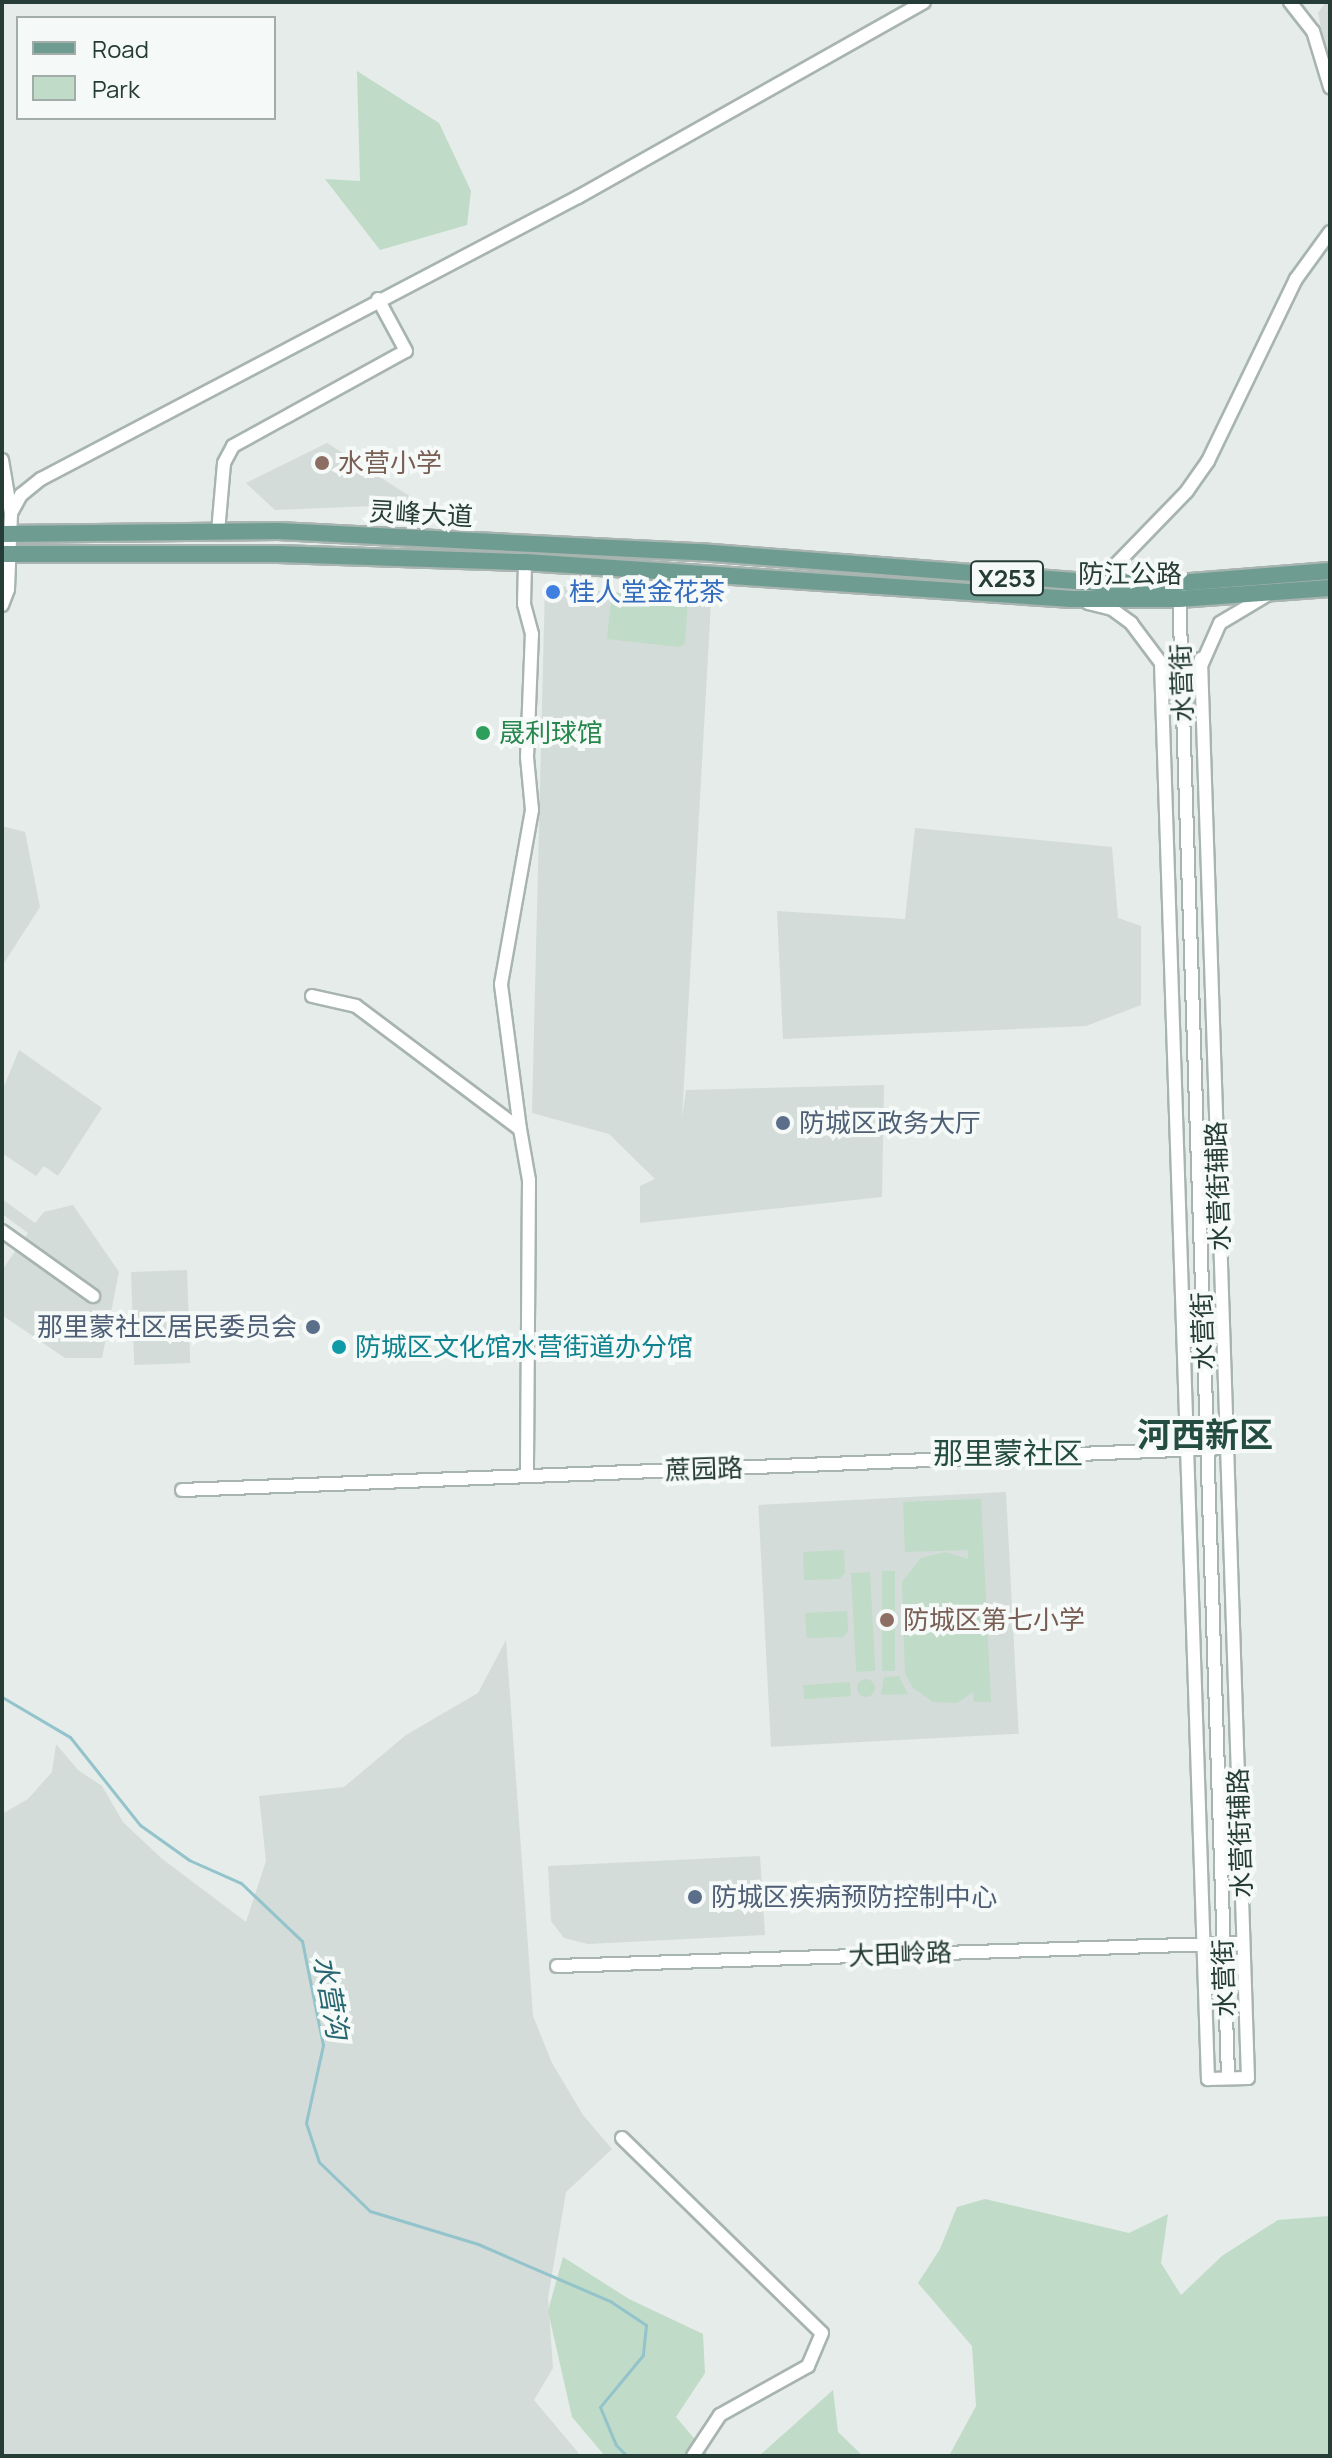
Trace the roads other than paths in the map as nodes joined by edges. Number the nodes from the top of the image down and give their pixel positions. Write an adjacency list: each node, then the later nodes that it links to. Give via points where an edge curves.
1 (924, 2): 5 (street, via 578,197)
2 (1290, 2): 3 (street, via 1313,31)
3 (1330, 87)
4 (1330, 232): 15 (street, via 1296,279 1208,461 1187,491)
5 (378, 299): 7 (street, via 41,479 21,495); 8 (street, via 406,351 233,446 224,463)
6 (2, 460): 7 (street)
7 (11, 513): 9 (street)
8 (218, 532): 9 (main road, 灵峰大道); 12 (main road, 灵峰大道, via 699,552)
9 (5, 534): 10 (street)
10 (5, 554): 11 (main road, 灵峰大道, via 278,554); 20 (street, via 8,589)
11 (525, 562): 14 (main road, 灵峰大道); 25 (street, via 524,604 532,634 527,757 532,810 501,984)
12 (836, 564): 15 (main road, 防江公路 / X253)
13 (1330, 571): 17 (main road, 防江公路 / X253)
14 (834, 582): 19 (main road, 防江公路 / X253)
15 (1098, 583): 17 (main road, 防江公路 / X253)
16 (1330, 588): 18 (main road, 防江公路 / X253)
17 (1179, 591): 18 (main road, 防江公路 / X253); 19 (main road, 防江公路 / X253); 23 (street, 水营街)
18 (1269, 595): 21 (street, via 1220,623)
19 (1072, 599): 22 (street, via 1112,609 1131,623)
20 (2, 605)
21 (1201, 659): 23 (street); 28 (street, 水营街辅路)
22 (1161, 663): 23 (street); 30 (street, 水营街辅路)
23 (1183, 709): 29 (street, 水营街)
24 (312, 996): 25 (street, via 356,1006)
25 (520, 1129): 31 (street, via 529,1180)
26 (2, 1231): 27 (street)
27 (93, 1296)
28 (1227, 1448): 29 (street, 蔗园路); 34 (street, 水营街辅路)
29 (1207, 1449): 30 (street, 蔗园路); 33 (street, 水营街)
30 (1187, 1450): 31 (street, 蔗园路); 35 (street, 水营街辅路)
31 (527, 1476): 32 (street, 蔗园路)
32 (182, 1490)
33 (1223, 1943): 34 (street, 大田岭路); 35 (street, 大田岭路); 37 (street, 水营街)
34 (1243, 1943): 37 (street, 水营街辅路, via 1248,2078)
35 (1203, 1944): 36 (street, 大田岭路); 37 (street, 水营街辅路, via 1208,2079)
36 (557, 1966)
37 (1228, 2078)
38 (622, 2138): 39 (street, via 822,2333 808,2366 720,2415)
39 (693, 2456)

